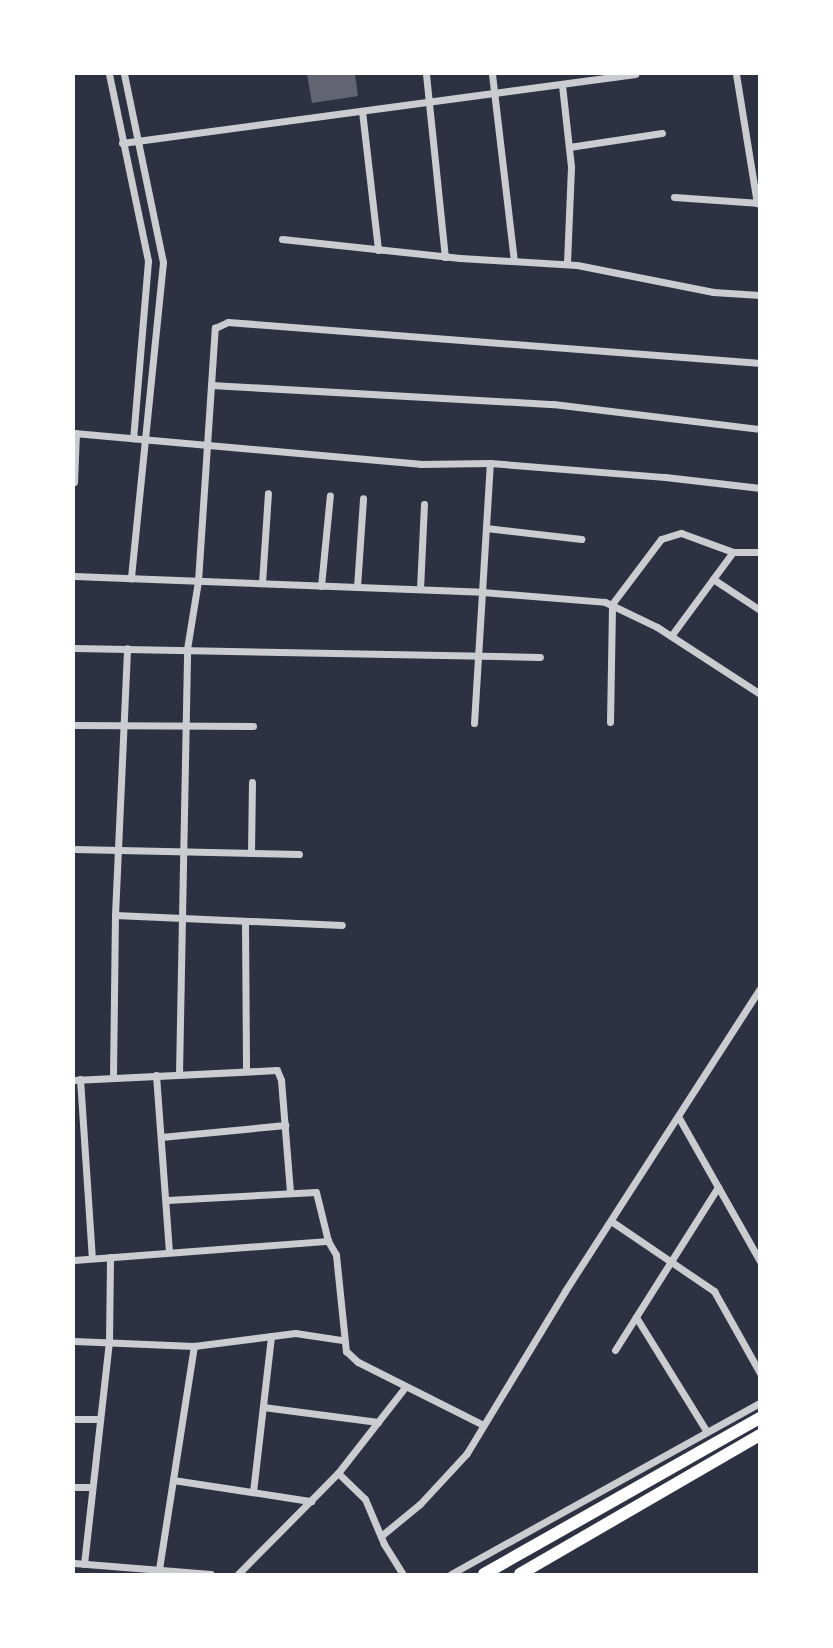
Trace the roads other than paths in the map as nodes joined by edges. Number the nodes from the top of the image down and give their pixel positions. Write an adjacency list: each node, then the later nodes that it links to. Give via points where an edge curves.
1 (109, 74): 15 (street)
2 (124, 74): 14 (street)
3 (426, 74): 11 (street)
4 (492, 74): 10 (street)
5 (572, 74): 8 (street)
6 (635, 74): 8 (street)
7 (736, 74): 18 (street)
8 (573, 83): 9 (street)
9 (562, 85): 10 (street); 16 (street)
10 (495, 95): 11 (street); 22 (street)
11 (430, 102): 12 (street); 21 (street)
12 (362, 111): 14 (street); 20 (street)
13 (663, 133): 16 (street)
14 (137, 141): 15 (street); 30 (street, via 163,262)
15 (122, 143): 29 (street, via 148,261)
16 (569, 147): 23 (street)
17 (674, 197): 18 (street)
18 (758, 203)
19 (282, 239): 20 (street)
20 (378, 250): 21 (street)
21 (445, 257): 22 (street)
22 (514, 261): 23 (street)
23 (567, 264): 24 (street, via 713,292)
24 (760, 295)
25 (760, 363): 26 (street, via 228,322 215,328)
26 (211, 385): 27 (street, via 553,404); 31 (street)
27 (760, 429)
28 (75, 433): 29 (street); 33 (street)
29 (133, 438): 30 (street)
30 (148, 439): 31 (street); 44 (street)
31 (207, 445): 32 (street, via 420,464); 46 (street)
32 (490, 463): 34 (street); 39 (street)
33 (74, 482)
34 (760, 488)
35 (268, 493): 47 (street)
36 (330, 495): 48 (street)
37 (363, 498): 49 (street)
38 (424, 504): 50 (street)
39 (486, 528): 40 (street); 51 (street)
40 (581, 539)
41 (733, 552): 42 (street); 45 (street); 52 (street, via 681,533 668,534)
42 (760, 552)
43 (74, 576): 44 (street)
44 (131, 578): 46 (street)
45 (713, 579): 53 (street); 54 (street)
46 (198, 581): 47 (street); 57 (street)
47 (262, 583): 48 (street)
48 (321, 586): 49 (street)
49 (357, 587): 50 (street)
50 (420, 589): 51 (street)
51 (482, 592): 52 (street); 58 (street)
52 (612, 604): 54 (street); 61 (street)
53 (760, 610)
54 (671, 636): 60 (street)
55 (74, 648): 56 (street)
56 (127, 648): 57 (street); 64 (street)
57 (187, 649): 58 (street); 65 (street)
58 (479, 654): 59 (street); 62 (street)
59 (540, 657)
60 (760, 694)
61 (610, 722)
62 (474, 723)
63 (74, 725): 64 (street)
64 (123, 725): 65 (street); 69 (street)
65 (185, 726): 66 (street); 70 (street)
66 (253, 726)
67 (252, 782): 71 (street)
68 (74, 849): 69 (street)
69 (117, 850): 70 (street); 73 (street)
70 (182, 852): 71 (street); 74 (street)
71 (251, 853): 72 (street)
72 (299, 854)
73 (114, 915): 74 (street); 81 (street)
74 (180, 918): 75 (street); 79 (street)
75 (244, 921): 76 (street); 78 (street)
76 (342, 925)
77 (760, 988): 83 (street)
78 (246, 1069): 79 (street); 84 (street, via 276,1070)
79 (179, 1073): 80 (street)
80 (156, 1075): 81 (street); 85 (street)
81 (113, 1077): 82 (street)
82 (76, 1080): 93 (street)
83 (679, 1118): 86 (street); 89 (street)
84 (285, 1125): 85 (street); 87 (street)
85 (161, 1137): 88 (street)
86 (718, 1187): 95 (street); 96 (street)
87 (290, 1191): 88 (street); 90 (street, via 316,1192)
88 (167, 1200): 91 (street)
89 (611, 1221): 95 (street); 112 (street)
90 (328, 1241): 91 (street); 99 (street, via 336,1255)
91 (169, 1252): 92 (street)
92 (110, 1257): 93 (street); 101 (street)
93 (92, 1258): 94 (street)
94 (74, 1260)
95 (673, 1261): 97 (street); 104 (street, via 714,1291)
96 (760, 1261)
97 (636, 1317): 103 (street); 113 (street)
98 (271, 1336): 99 (street, via 313,1334); 102 (street); 107 (street)
99 (342, 1340): 105 (street, via 358,1362)
100 (74, 1341): 101 (street)
101 (109, 1342): 102 (street); 110 (street)
102 (194, 1346): 116 (street)
103 (615, 1350)
104 (760, 1373)
105 (406, 1386): 111 (street); 112 (street)
106 (760, 1403): 113 (street)
107 (263, 1407): 111 (street); 119 (street)
108 (760, 1418): 131 (main road)
109 (74, 1419): 110 (street)
110 (98, 1419): 118 (street)
111 (378, 1422): 115 (street)
112 (483, 1425): 121 (street, via 467,1453 435,1490)
113 (707, 1432): 130 (street)
114 (755, 1438): 132 (main road)
115 (338, 1473): 120 (street); 121 (street, via 365,1499)
116 (173, 1480): 119 (street); 125 (street)
117 (74, 1487): 118 (street)
118 (89, 1487): 123 (street)
119 (253, 1492): 120 (street)
120 (310, 1501): 128 (street)
121 (381, 1536): 129 (street)
122 (74, 1563): 123 (street)
123 (83, 1564): 124 (street)
124 (118, 1565): 125 (street); 126 (street)
125 (159, 1569): 127 (street)
126 (118, 1574)
127 (211, 1574)
128 (238, 1574)
129 (403, 1574)
130 (451, 1574)
131 (484, 1574)
132 (520, 1574)

